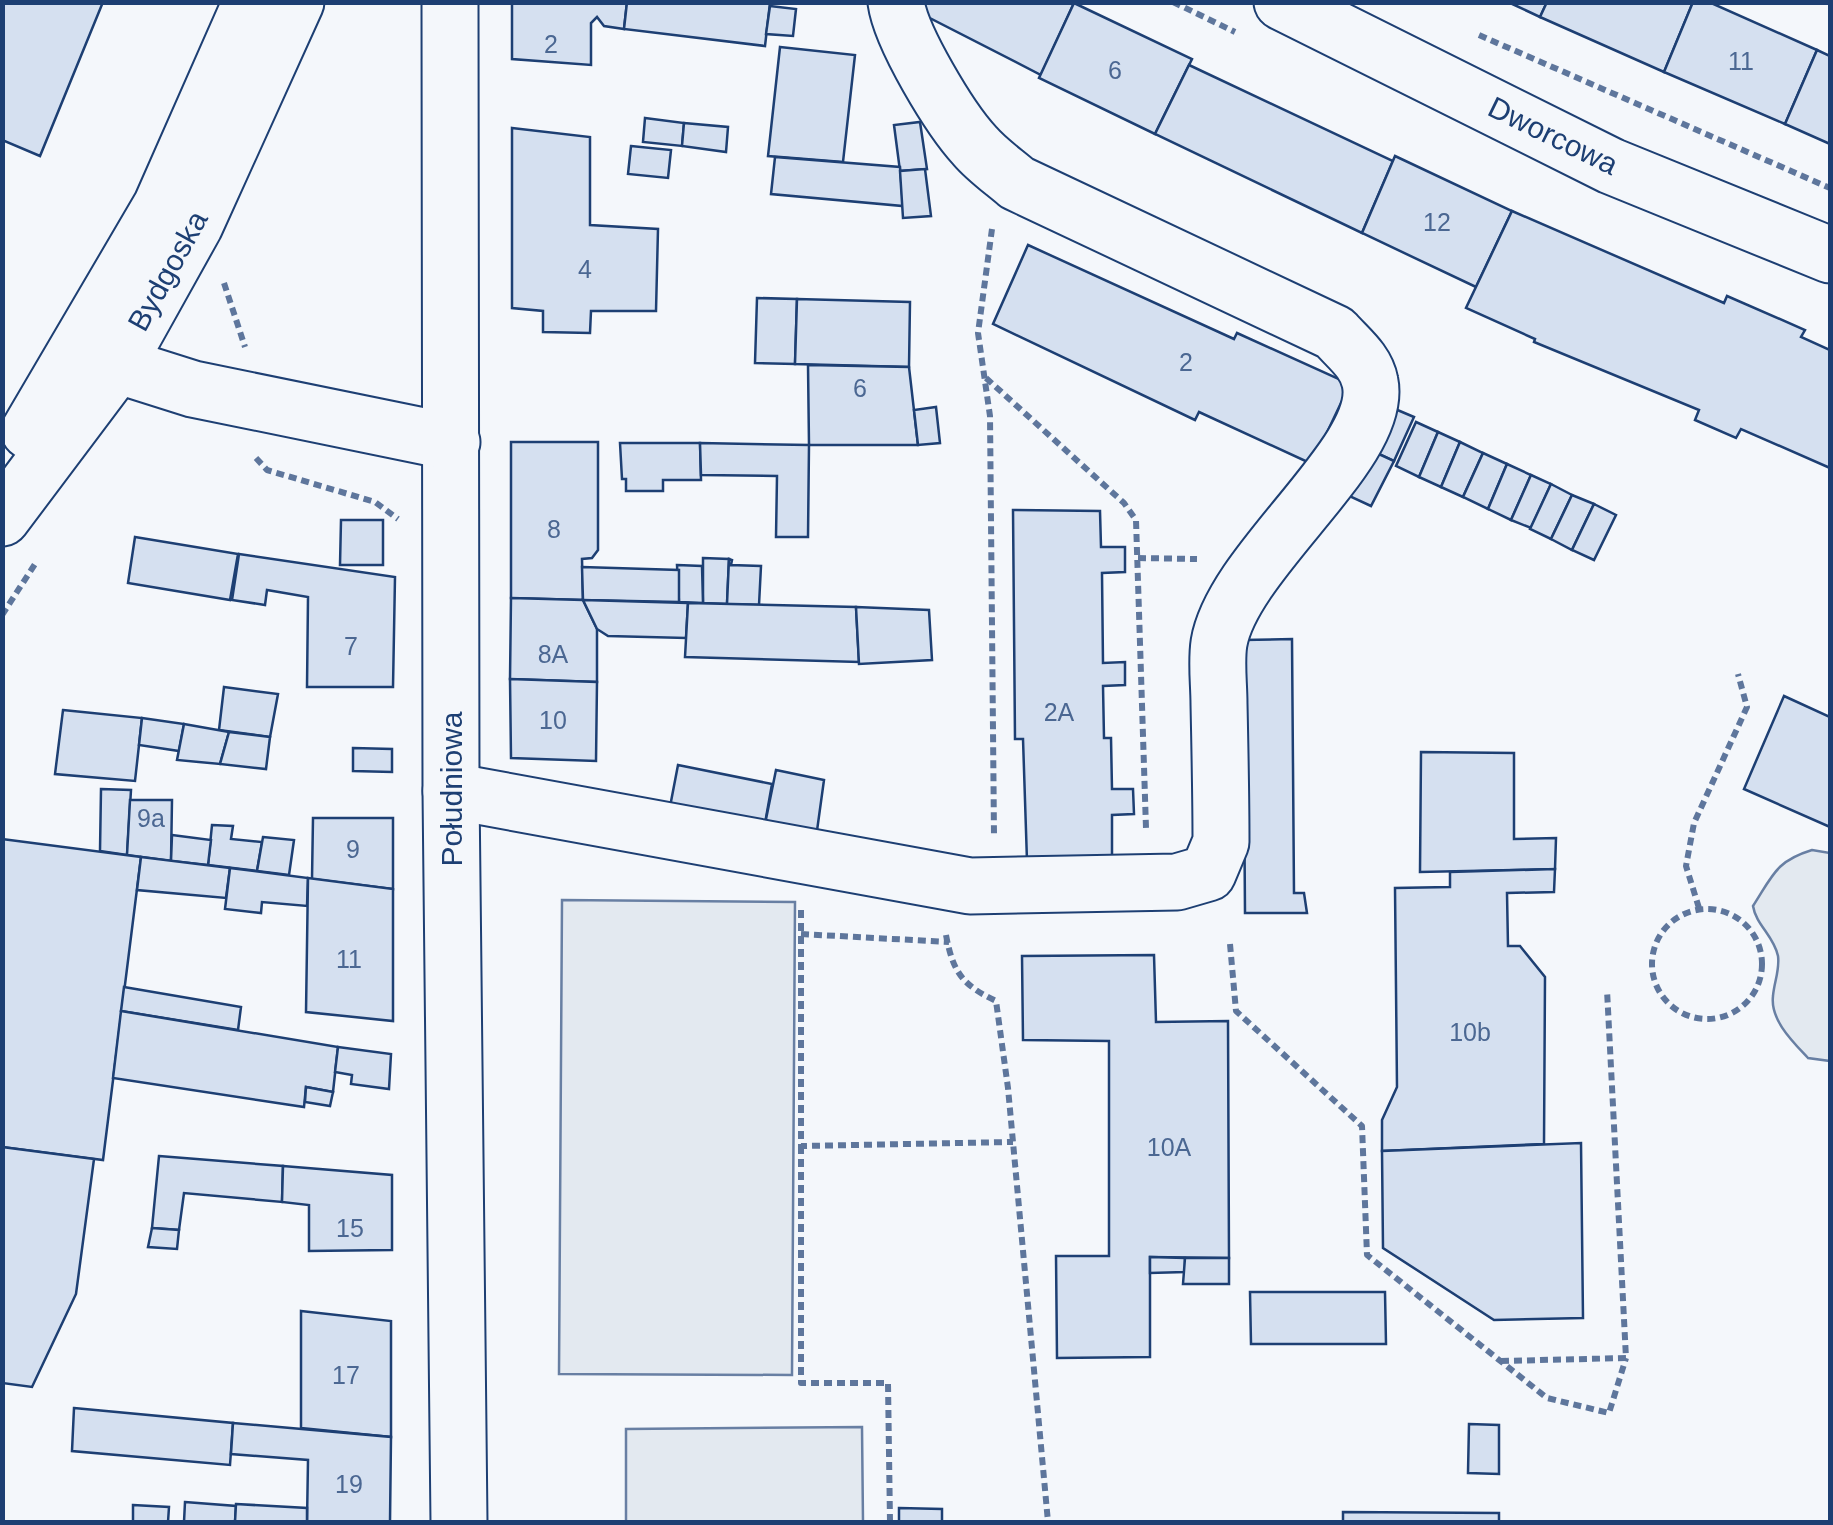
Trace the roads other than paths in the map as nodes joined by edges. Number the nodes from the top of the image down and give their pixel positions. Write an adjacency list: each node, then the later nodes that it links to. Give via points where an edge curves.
1 (252, 2): 7 (street, Bydgoska)
2 (296, 2): 7 (street, Bydgoska, via 196,225)
3 (450, 2): 8 (street, Południowa)
4 (896, 2): 11 (street, via 899,21 944,102 975,146 1016,183 1335,333 1359,357 1371,382 1369,410 1334,474 1266,555 1228,615 1219,644 1221,842 1208,873 1177,882 970,886)
5 (1282, 2): 6 (street, Dworcowa, via 1610,166)
6 (1830, 255)
7 (100, 352): 8 (street, via 193,389); 9 (street, Bydgoska); 10 (street, Bydgoska)
8 (452, 442): 11 (street, Południowa)
9 (2, 477)
10 (2, 518)
11 (451, 792): 12 (street, Południowa)
12 (459, 1522)

